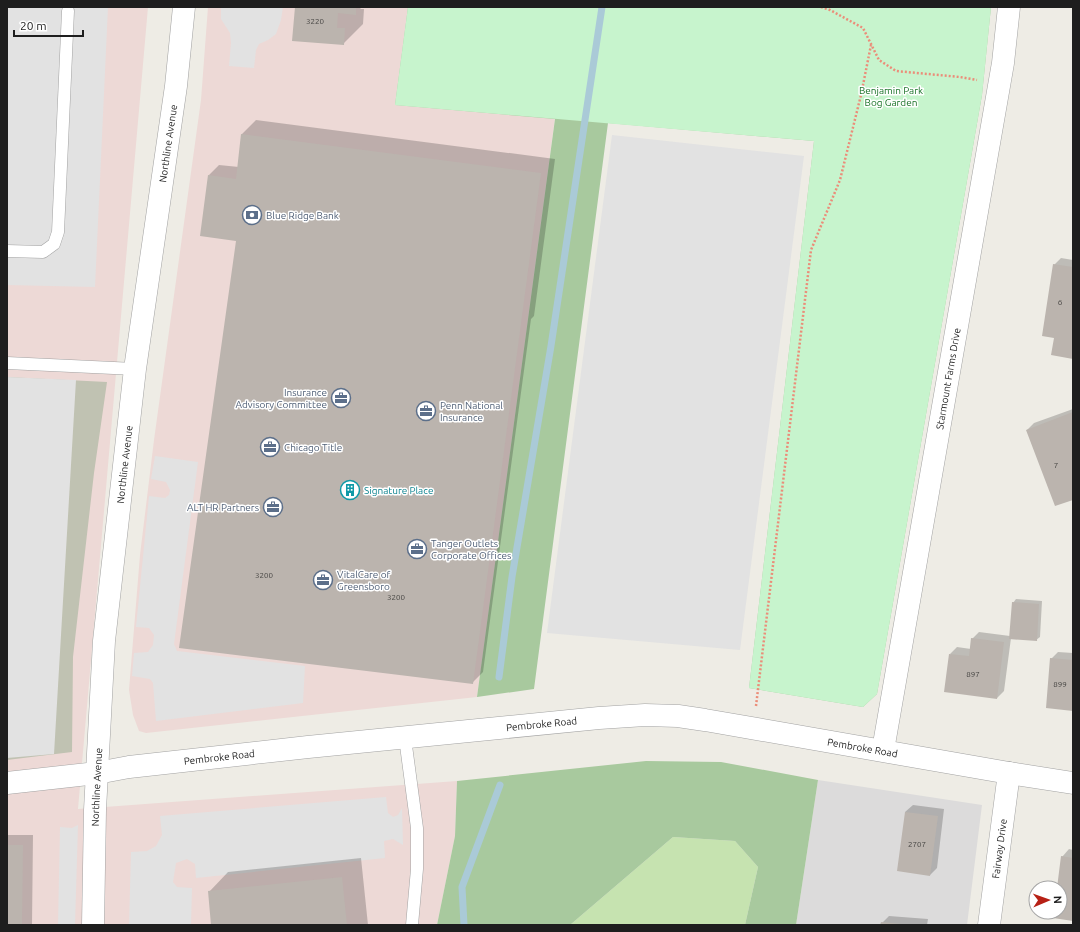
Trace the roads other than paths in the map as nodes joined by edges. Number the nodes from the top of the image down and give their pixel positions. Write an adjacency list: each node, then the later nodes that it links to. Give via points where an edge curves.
1 (184, 7): 6 (street, Northline Avenue, via 176,86)
2 (1009, 7): 8 (street, Starmount Farms Drive, via 999,84)
3 (68, 11): 4 (lane, via 58,232 54,244 43,252)
4 (7, 251)
5 (7, 363): 6 (lane)
6 (135, 369): 9 (street, Northline Avenue, via 104,641)
7 (405, 738): 8 (street, Pembroke Road, via 645,715 678,716); 9 (street, Pembroke Road, via 137,766); 14 (lane, via 417,828 417,869)
8 (883, 750): 10 (street, Pembroke Road)
9 (98, 773): 11 (street, Pembroke Road); 13 (street, Northline Avenue)
10 (1009, 773): 12 (street, Pembroke Road); 15 (street, Fairway Drive)
11 (7, 783)
12 (1073, 783)
13 (93, 925)
14 (412, 925)
15 (989, 925)

